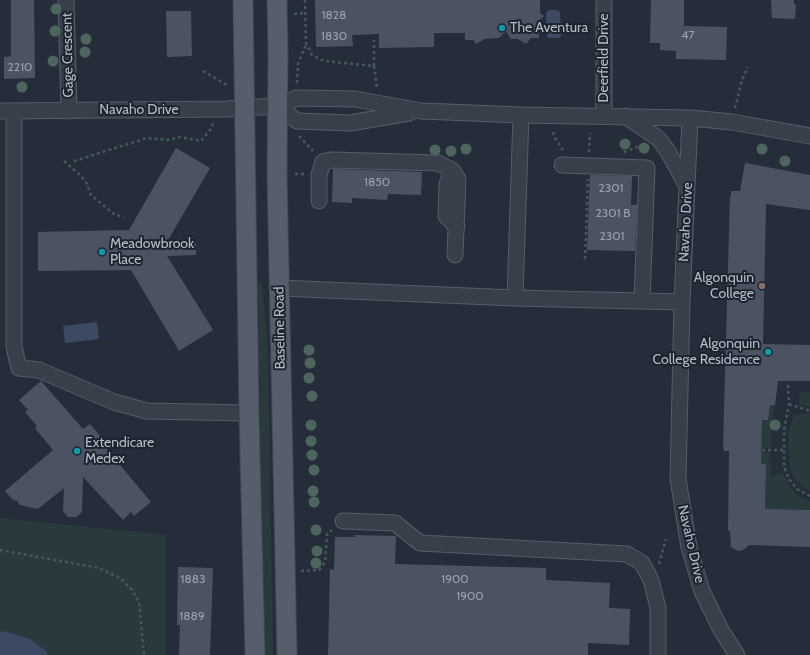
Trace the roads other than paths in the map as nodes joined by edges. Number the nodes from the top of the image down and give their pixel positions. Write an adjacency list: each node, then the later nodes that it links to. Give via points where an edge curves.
1 (66, 0): 8 (street, Gage Crescent)
2 (243, 0): 6 (main road)
3 (277, 0): 5 (main road, Baseline Road)
4 (604, 0): 11 (street, Deerfield Drive)
5 (278, 106): 6 (street, Navaho Drive); 9 (street, Navaho Drive, via 297,98 355,99); 9 (street, Navaho Drive, via 297,121 350,123); 19 (main road, Baseline Road)
6 (244, 108): 8 (street, Navaho Drive); 23 (main road)
7 (7, 111): 8 (street, Navaho Drive); 23 (street, via 14,347 19,368 39,370 114,402 147,411)
8 (69, 111)
9 (421, 111): 10 (street, Navaho Drive)
10 (521, 115): 11 (street, Navaho Drive); 20 (street)
11 (604, 115): 12 (street, Navaho Drive)
12 (625, 116): 13 (street, Navaho Drive); 16 (street, via 659,140)
13 (690, 118): 14 (street, via 732,122); 16 (street, Navaho Drive)
14 (810, 136)
15 (565, 165): 21 (street, via 647,168)
16 (687, 186): 22 (street, Navaho Drive)
17 (319, 201): 18 (street, via 319,174 323,162 331,160 438,163 452,170 447,184 446,216 457,227)
18 (455, 255)
19 (279, 288): 20 (street); 26 (main road, Baseline Road)
20 (515, 298): 21 (street)
21 (642, 301): 22 (street)
22 (682, 302): 28 (street, Navaho Drive, via 678,479 689,547 702,591 721,630)
23 (249, 413): 25 (main road)
24 (343, 521): 27 (street, via 395,523 420,543 626,554 642,564 651,580 658,608)
25 (255, 655)
26 (287, 655)
27 (658, 655)
28 (737, 655)

